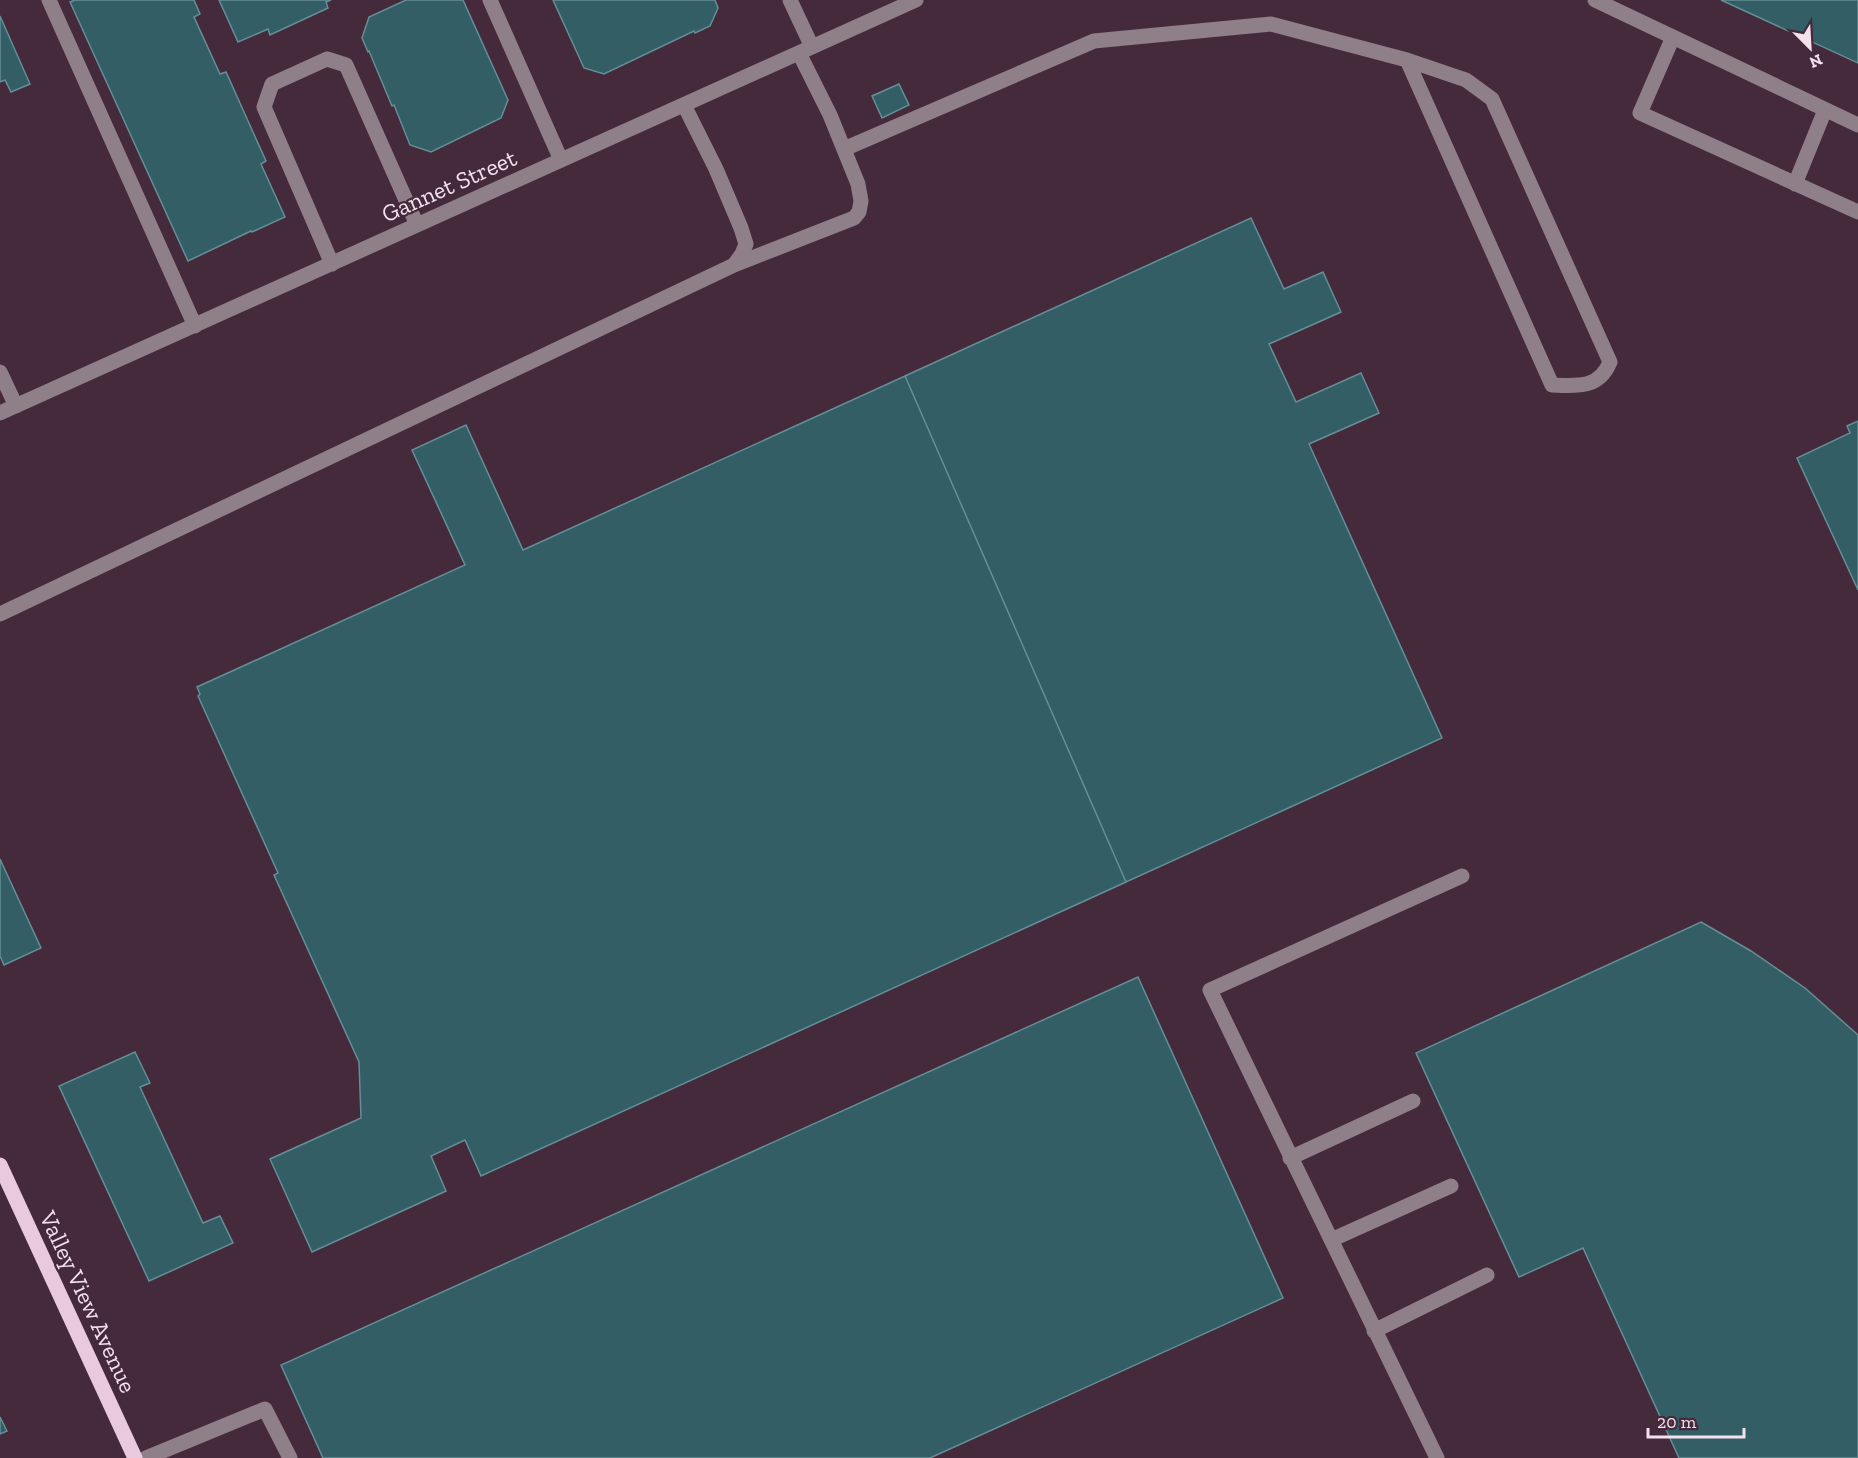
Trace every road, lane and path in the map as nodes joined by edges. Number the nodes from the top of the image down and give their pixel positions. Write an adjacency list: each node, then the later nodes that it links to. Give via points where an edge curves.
1 (49, 0): 19 (street)
2 (490, 0): 13 (street)
3 (790, 0): 7 (street)
4 (916, 0): 7 (street, Gannet Street)
5 (1595, 0): 6 (street)
6 (1673, 37): 10 (street); 14 (street, via 1640,112)
7 (806, 50): 9 (street, Gannet Street); 12 (street)
8 (1407, 60): 8 (street, via 1552,385 1583,386 1605,374 1610,362 1492,99 1466,80); 12 (street, via 1272,24 1094,41)
9 (684, 105): 13 (street, Gannet Street); 18 (street, via 741,228 746,244)
10 (1825, 110): 11 (street); 14 (street)
11 (1858, 125)
12 (844, 149): 18 (street, via 861,201 854,218)
13 (561, 160): 16 (street, Gannet Street)
14 (1795, 184): 15 (street)
15 (1858, 212)
16 (417, 225): 17 (street, Gannet Street); 17 (street, via 346,65 327,59 272,84 264,106)
17 (332, 264): 19 (street, Gannet Street)
18 (734, 265): 23 (street)
19 (195, 326): 21 (street, Gannet Street)
20 (0, 372): 21 (street)
21 (16, 406): 22 (street, Gannet Street)
22 (0, 413)
23 (0, 614)
24 (1462, 876): 26 (street, via 1210,990)
25 (1413, 1101): 26 (street)
26 (1290, 1158): 29 (street)
27 (0, 1165): 32 (main road, Valley View Avenue)
28 (1452, 1186): 29 (street)
29 (1330, 1240): 31 (street)
30 (1487, 1275): 31 (street)
31 (1374, 1330): 35 (street)
32 (135, 1458)
33 (146, 1458): 34 (street, via 265,1408)
34 (290, 1458)
35 (1437, 1458)

